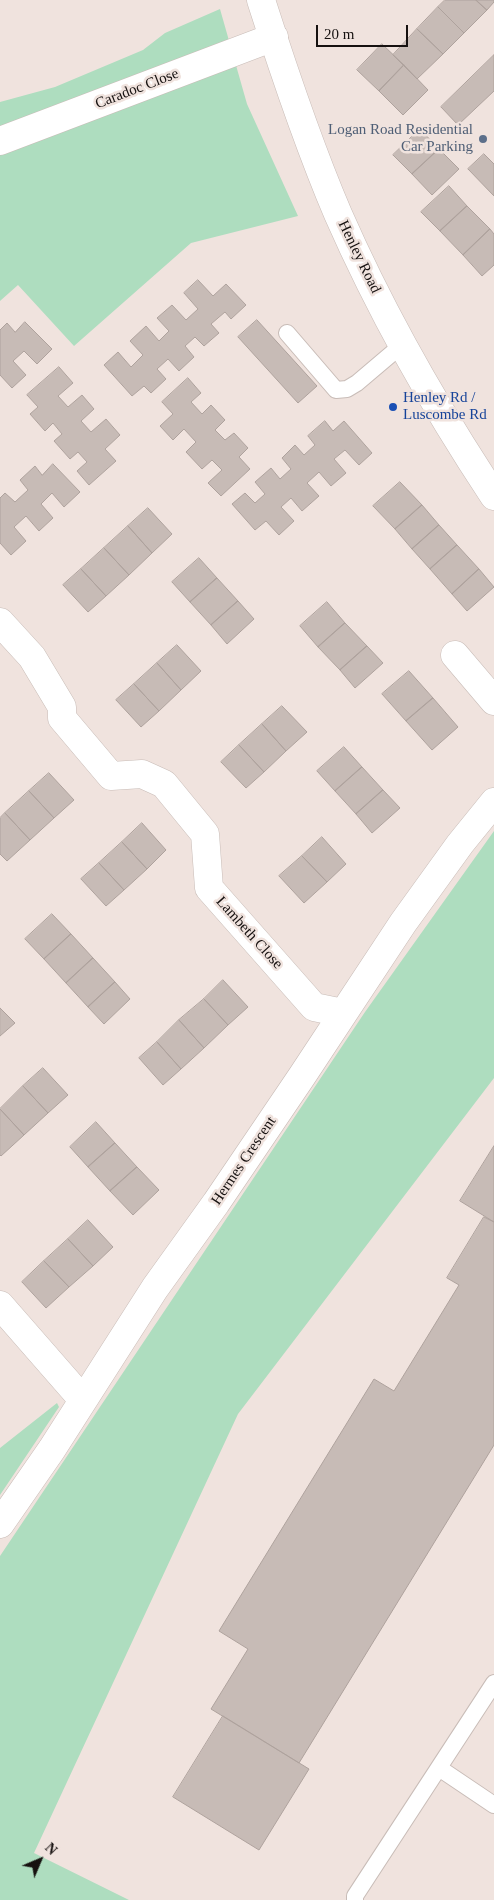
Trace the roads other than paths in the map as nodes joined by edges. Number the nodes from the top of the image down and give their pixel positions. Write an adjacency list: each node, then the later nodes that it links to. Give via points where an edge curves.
1 (261, 0): 2 (street, Henley Road)
2 (274, 37): 3 (street, Caradoc Close); 5 (street, Henley Road, via 303,127 339,214)
3 (0, 141)
4 (287, 332): 5 (lane, via 336,390 347,389)
5 (402, 344): 6 (street, Henley Road)
6 (494, 496)
7 (0, 622): 11 (street, Lambeth Close, via 32,657 62,708 62,718 111,776 142,774 164,784 206,834 209,888 314,1007)
8 (455, 656): 9 (street)
9 (494, 701)
10 (494, 802): 11 (street, Hermes Crescent, via 403,923)
11 (343, 1013): 13 (street, Hermes Crescent, via 155,1288)
12 (0, 1305): 13 (street)
13 (84, 1400): 14 (street, Hermes Crescent)
14 (0, 1524)
15 (494, 1683): 16 (lane)
16 (438, 1768): 17 (lane); 18 (lane, via 355,1896)
17 (494, 1805)
18 (356, 1900)

